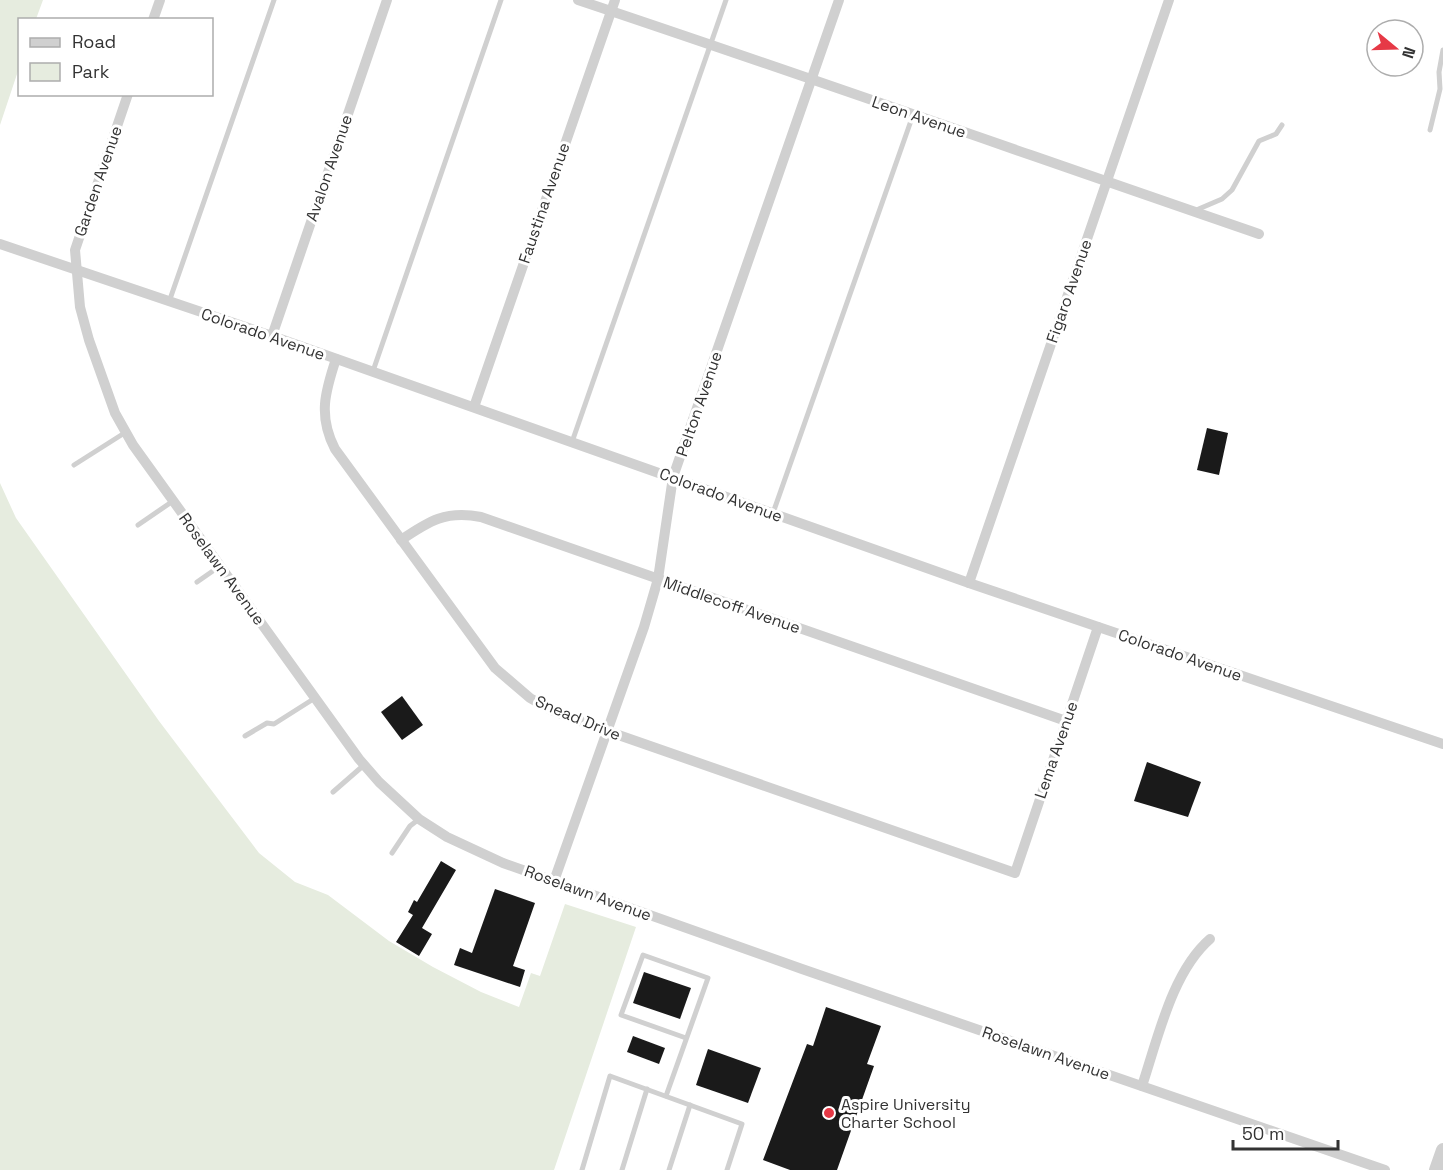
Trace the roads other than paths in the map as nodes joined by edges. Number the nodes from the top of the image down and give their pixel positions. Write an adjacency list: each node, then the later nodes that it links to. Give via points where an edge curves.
1 (160, 0): 11 (street)
2 (274, 0): 24 (lane)
3 (387, 0): 25 (street, Avalon Avenue)
4 (501, 0): 27 (lane)
5 (578, 0): 10 (street, Leon Avenue)
6 (615, 0): 10 (street, Faustina Avenue)
7 (726, 0): 12 (lane)
8 (839, 0): 14 (street, Pelton Avenue)
9 (1169, 0): 19 (street, Figaro Avenue)
10 (611, 11): 12 (street, Leon Avenue); 28 (street, Faustina Avenue)
11 (154, 18)
12 (711, 46): 14 (street, Leon Avenue); 30 (lane)
13 (1443, 50): 18 (lane, via 1440,89)
14 (812, 78): 16 (street, Leon Avenue); 32 (street, Pelton Avenue)
15 (127, 96): 23 (street, Garden Avenue, via 75,250)
16 (913, 115): 19 (street, Leon Avenue); 34 (lane)
17 (1282, 125): 20 (lane, via 1276,134 1259,141 1232,190 1222,199)
18 (1430, 129)
19 (1107, 182): 20 (street, Leon Avenue); 40 (street, Figaro Avenue)
20 (1193, 211): 21 (street, Leon Avenue)
21 (1259, 234)
22 (0, 243): 23 (street, Colorado Avenue)
23 (76, 268): 24 (street, Colorado Avenue); 29 (street, Roselawn Avenue, via 88,340)
24 (169, 302): 25 (street, Colorado Avenue)
25 (272, 336): 26 (street, Colorado Avenue)
26 (336, 359): 27 (street, Colorado Avenue); 36 (street, Snead Drive, via 324,408 328,435)
27 (373, 371): 28 (street, Colorado Avenue)
28 (474, 407): 30 (street, Colorado Avenue)
29 (126, 432): 31 (lane); 33 (street, Roselawn Avenue)
30 (572, 442): 32 (street, Colorado Avenue)
31 (74, 465)
32 (674, 477): 34 (street, Colorado Avenue); 38 (street, Pelton Avenue)
33 (173, 501): 35 (lane); 37 (street, Roselawn Avenue)
34 (772, 514): 40 (street, Colorado Avenue)
35 (138, 525)
36 (401, 540): 38 (street, Middlecoff Avenue, via 433,520 454,514 469,515); 44 (street, Snead Drive, via 482,652 511,683 551,710)
37 (220, 566): 39 (lane); 42 (street, Roselawn Avenue)
38 (658, 579): 43 (street, Middlecoff Avenue); 44 (street, Pelton Avenue)
39 (197, 582)
40 (969, 583): 41 (street, Colorado Avenue)
41 (1098, 627): 43 (street, Lema Avenue); 46 (street, Colorado Avenue)
42 (315, 698): 45 (lane, via 274,724 267,723); 47 (street, Roselawn Avenue)
43 (1066, 721): 51 (street, Lema Avenue)
44 (607, 731): 51 (street, Snead Drive); 52 (street, Pelton Avenue)
45 (245, 736)
46 (1443, 744)
47 (364, 765): 48 (lane); 49 (street, Roselawn Avenue)
48 (333, 792)
49 (419, 819): 50 (lane); 52 (street, Roselawn Avenue, via 472,850)
50 (392, 853)
51 (1015, 873)
52 (554, 881): 55 (street, Roselawn Avenue)
53 (1210, 939): 55 (street, via 1188,963 1178,982)
54 (686, 1038): 54 (lane, via 708,978 643,955 621,1015); 57 (lane)
55 (1142, 1086): 64 (street, Roselawn Avenue)
56 (647, 1089): 57 (lane); 60 (lane, via 610,1076); 61 (lane)
57 (666, 1096): 58 (lane)
58 (690, 1106): 62 (lane); 63 (lane, via 742,1124)
59 (1443, 1150): 65 (street)
60 (582, 1170)
61 (621, 1170)
62 (669, 1170)
63 (727, 1170)
64 (1385, 1170)
65 (1436, 1170)

